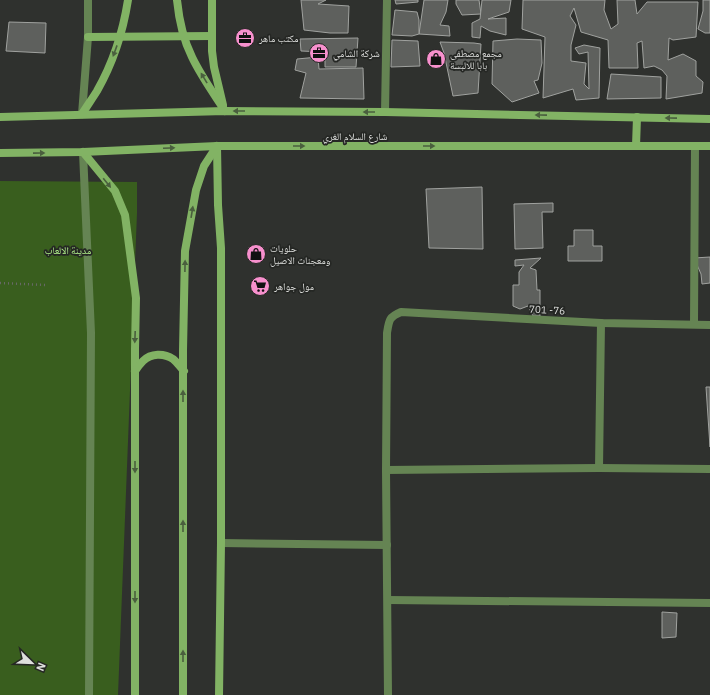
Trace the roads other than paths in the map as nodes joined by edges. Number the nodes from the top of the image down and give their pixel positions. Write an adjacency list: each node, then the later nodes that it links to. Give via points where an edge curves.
1 (88, 0): 9 (street)
2 (128, 0): 6 (street)
3 (177, 0): 7 (street, via 178,16)
4 (212, 0): 8 (street)
5 (387, 0): 11 (street)
6 (120, 36): 7 (street); 9 (street); 12 (street, one-way to 12, via 110,64)
7 (184, 36): 8 (street); 10 (street, one-way to 7, via 192,57)
8 (212, 36): 10 (street, via 214,67)
9 (88, 37): 12 (street)
10 (225, 111): 11 (street, one-way to 10); 12 (street)
11 (384, 112): 14 (street, one-way to 11)
12 (82, 114): 13 (street)
13 (0, 117)
14 (637, 118): 15 (street, one-way to 14); 17 (street)
15 (710, 119)
16 (217, 146): 17 (street, شارع السلام الغري, one-way to 17); 20 (street, شارع السلام الغري, one-way to 16); 26 (street, one-way to 16, via 185,250 196,190 204,166); 30 (street, via 220,248)
17 (636, 146): 18 (street, شارع السلام الغري)
18 (695, 146): 19 (street, شارع السلام الغري); 23 (street)
19 (710, 146)
20 (83, 152): 21 (street, شارع السلام الغري, one-way to 20); 25 (street, one-way to 25, via 115,191 125,215 136,298); 34 (street, via 91,333)
21 (0, 153)
22 (601, 323): 23 (street, 701 -76); 27 (street); 29 (street, 701 -76, via 401,312 392,316 387,333)
23 (694, 324): 24 (street, 701 -76)
24 (710, 325)
25 (135, 371): 26 (street, via 148,357 161,354 173,359); 35 (street, one-way to 35)
26 (184, 371): 36 (street, one-way to 26)
27 (599, 468): 28 (street); 29 (street)
28 (710, 469)
29 (386, 470): 31 (street)
30 (220, 543): 31 (street); 37 (street)
31 (387, 545): 32 (street)
32 (388, 600): 33 (street); 38 (street)
33 (710, 603)
34 (89, 695)
35 (135, 695)
36 (183, 695)
37 (219, 695)
38 (388, 695)

